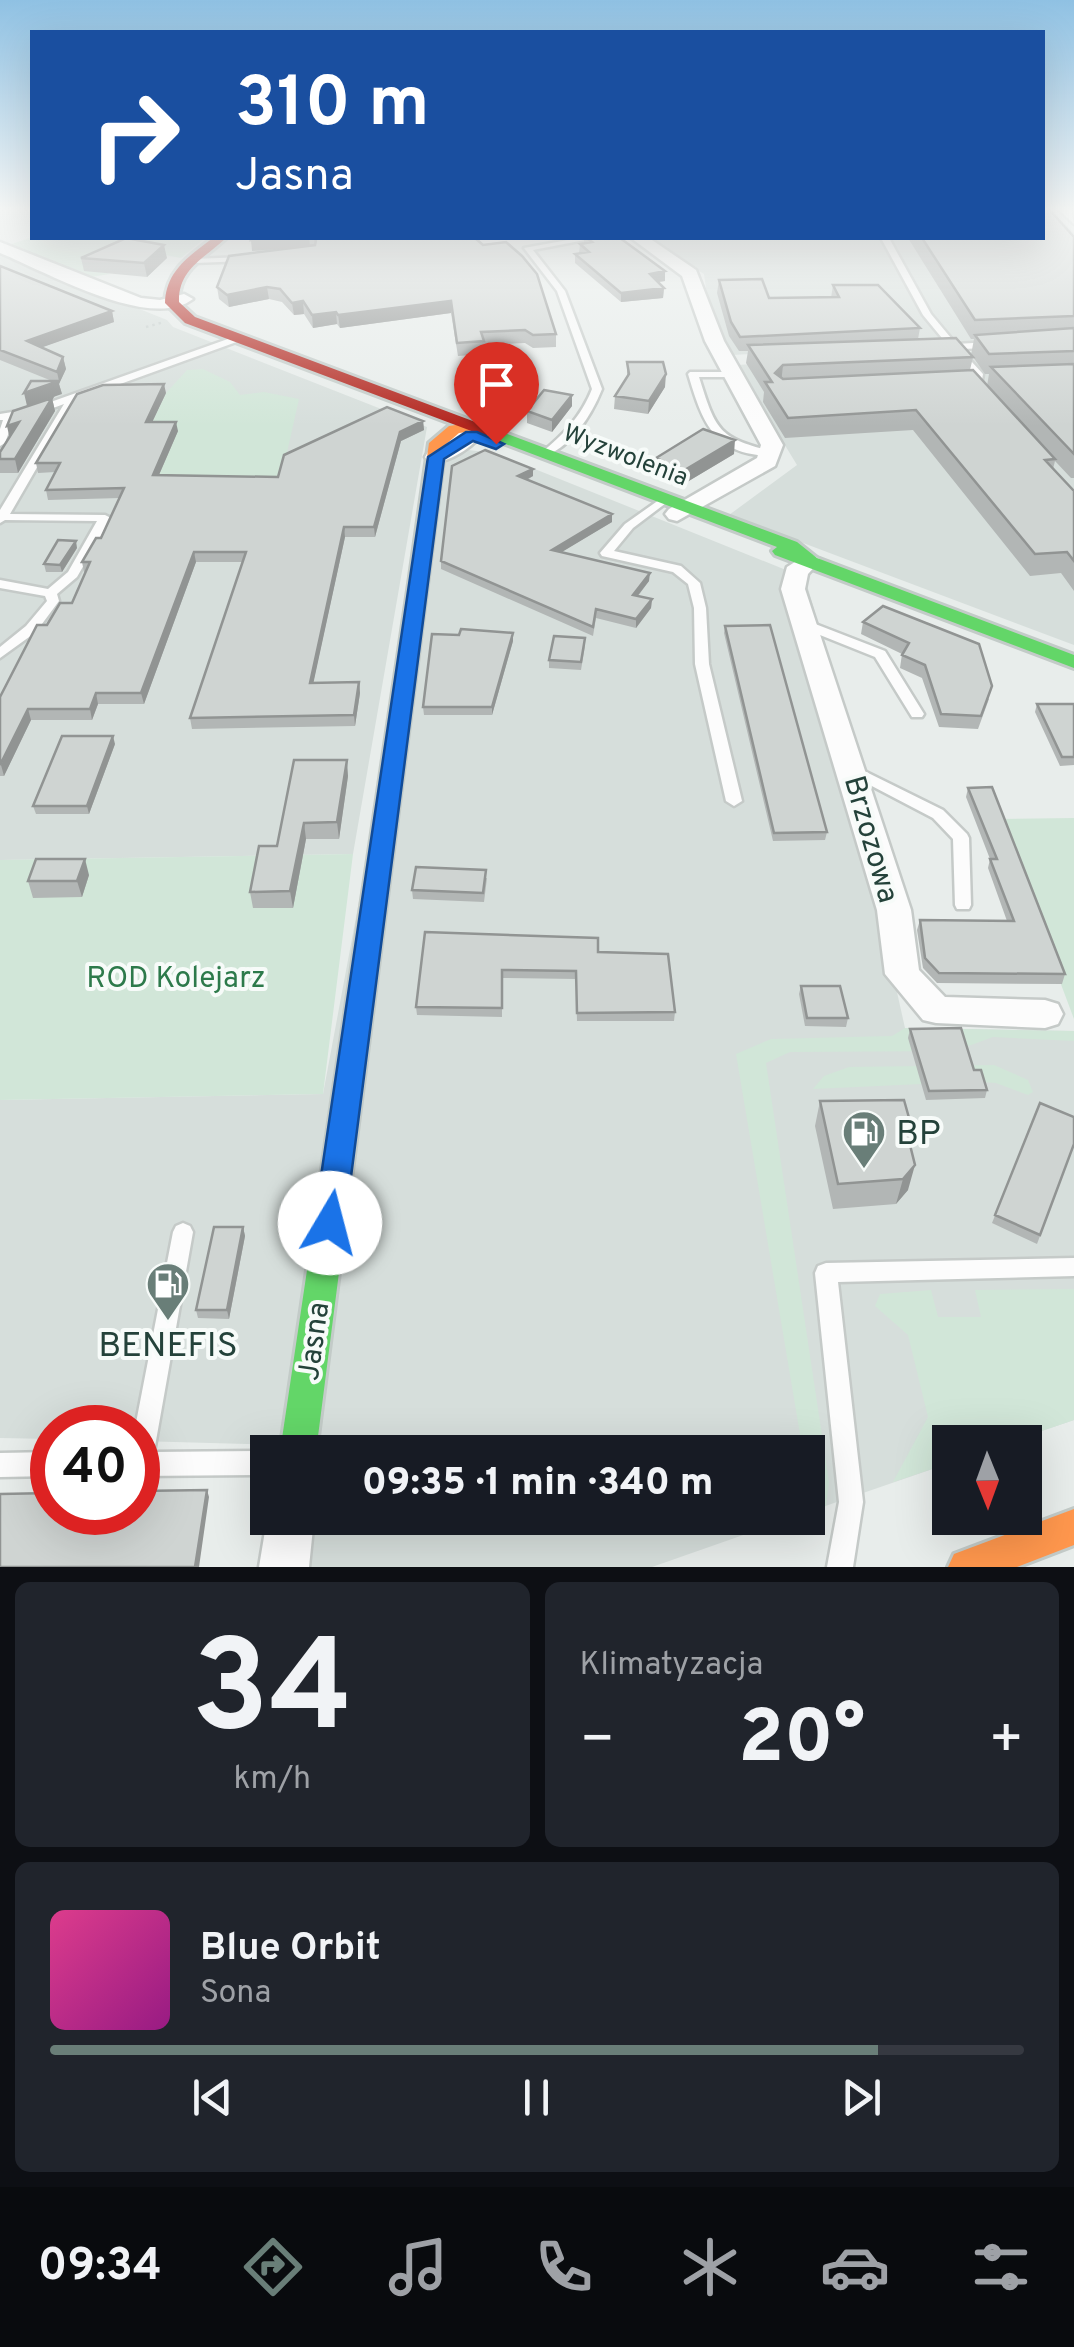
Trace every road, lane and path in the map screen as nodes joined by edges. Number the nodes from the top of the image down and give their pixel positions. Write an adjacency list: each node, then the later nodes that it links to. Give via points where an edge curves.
1 (84, 280): 6 (street, via 142,304)
2 (177, 280): 6 (street)
3 (553, 280): 21 (lane, via 597,389 584,416)
4 (691, 280): 12 (street)
5 (908, 280): 11 (lane)
6 (171, 304): 7 (path); 8 (street, Wyzwolenia)
7 (146, 327)
8 (239, 338): 16 (lane); 19 (street, Wyzwolenia)
9 (994, 345): 11 (lane)
10 (936, 348): 11 (lane)
11 (954, 348): 14 (lane, via 978,374)
12 (732, 364): 22 (street); 22 (lane, via 693,374 710,428 738,447)
13 (997, 381): 14 (lane)
14 (977, 382): 15 (lane); 17 (lane)
15 (958, 383)
16 (73, 397): 18 (lane); 24 (lane)
17 (990, 402)
18 (5, 418): 20 (lane)
19 (468, 431): 21 (street, Wyzwolenia); 23 (street, Wyzwolenia); 39 (street, Jasna, via 440,438 436,457)
20 (0, 443)
21 (546, 454): 23 (street, Wyzwolenia)
22 (771, 454): 23 (street)
23 (672, 506): 25 (street, Wyzwolenia, via 800,549); 33 (lane, via 629,526 606,554 677,569 694,584 702,664)
24 (1, 518): 27 (lane, via 105,518 72,574)
25 (809, 560): 28 (street, Brzozowa, via 796,572 793,588); 30 (street, Wyzwolenia)
26 (0, 584): 27 (lane)
27 (51, 593): 29 (lane, via 53,601 31,629)
28 (805, 624): 31 (lane, via 880,654); 32 (street, Brzozowa)
29 (0, 654)
30 (1074, 662)
31 (917, 714)
32 (852, 770): 34 (lane, via 938,814 961,838); 35 (street, Brzozowa, via 894,910 902,974 936,1010)
33 (734, 801)
34 (964, 905)
35 (1045, 1014)
36 (183, 1232): 38 (lane)
37 (1074, 1268): 47 (lane, via 826,1272 851,1502)
38 (150, 1405)
39 (300, 1435)
40 (250, 1463): 42 (lane)
41 (30, 1464): 43 (lane)
42 (160, 1464)
43 (0, 1465)
44 (1074, 1527): 48 (street)
45 (288, 1535): 46 (street)
46 (284, 1567)
47 (840, 1567)
48 (967, 1567)

